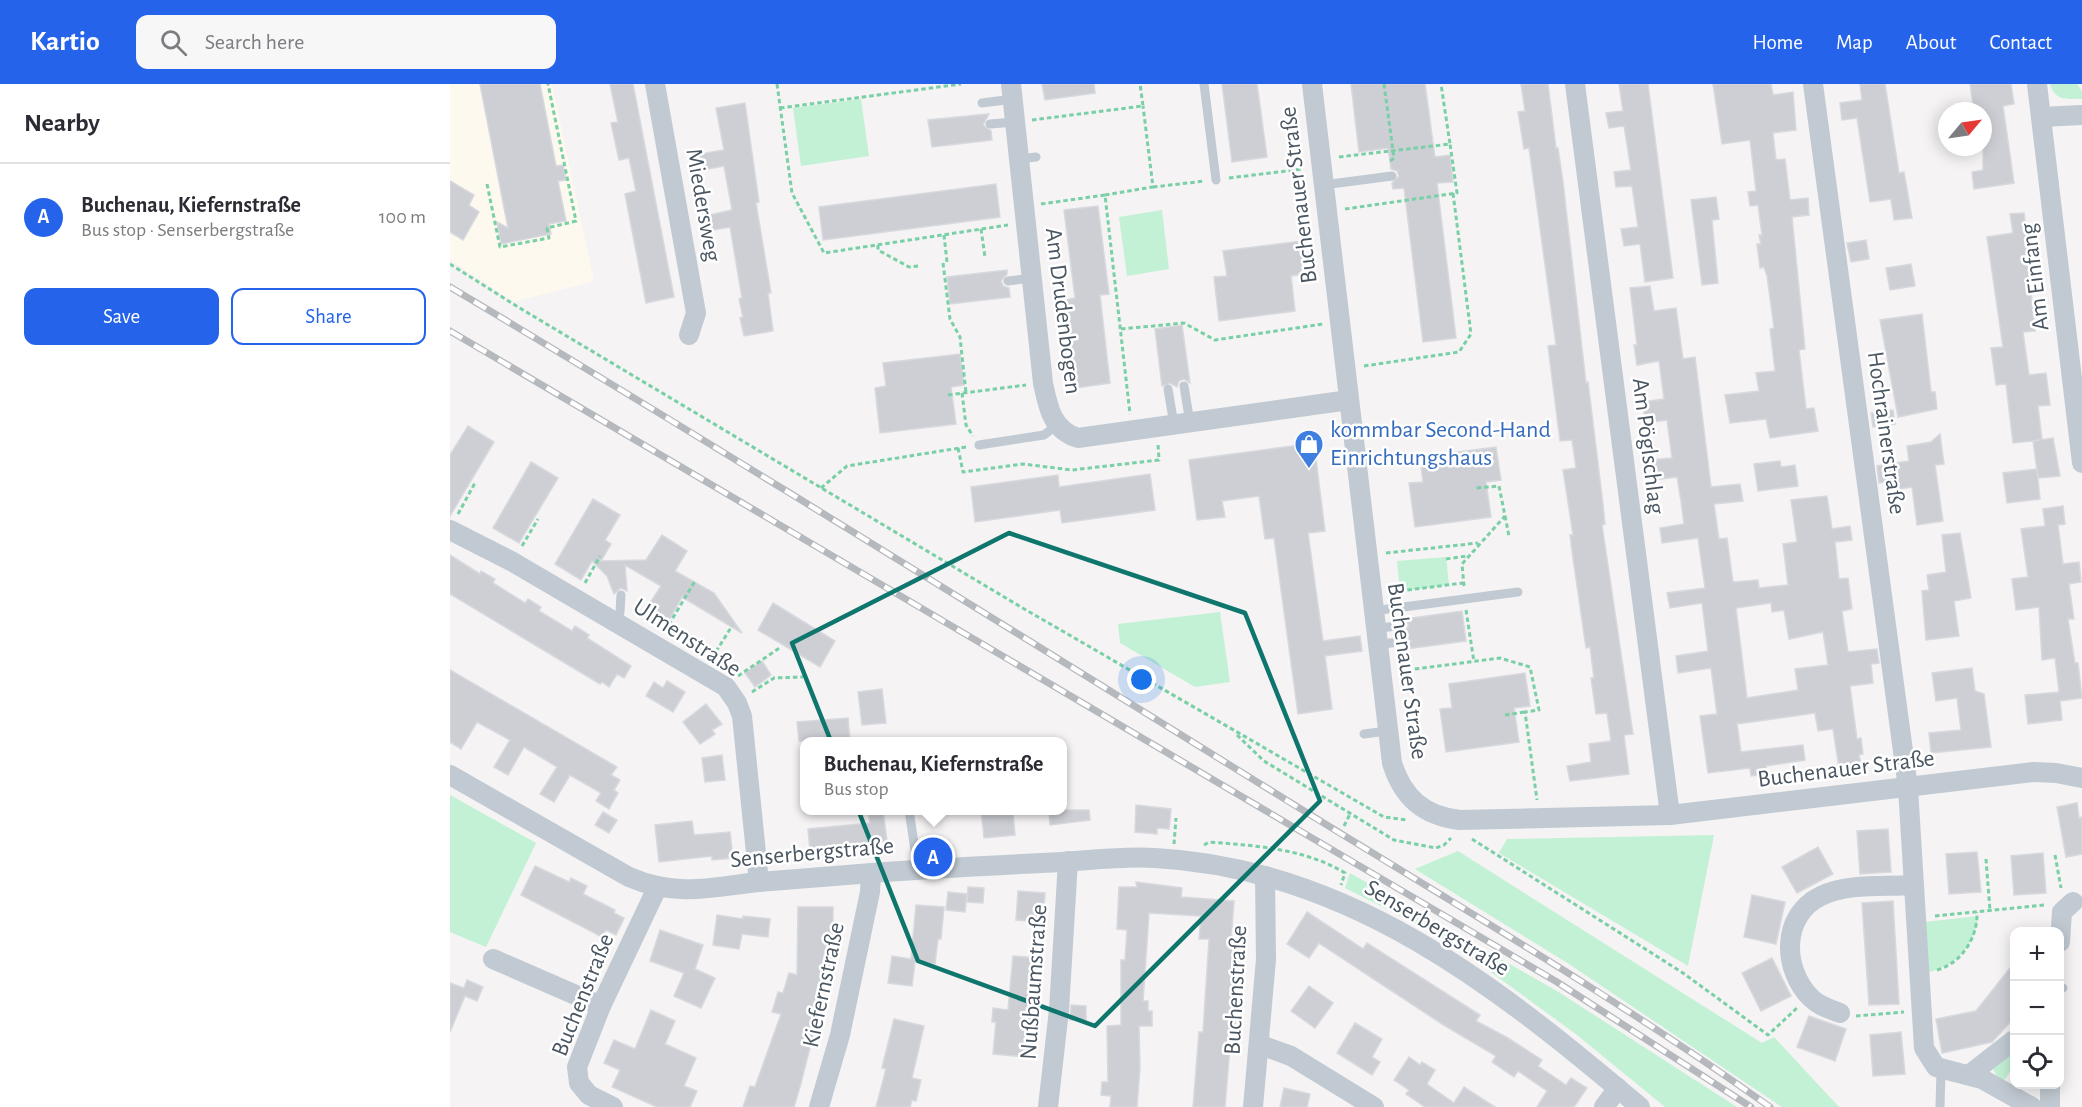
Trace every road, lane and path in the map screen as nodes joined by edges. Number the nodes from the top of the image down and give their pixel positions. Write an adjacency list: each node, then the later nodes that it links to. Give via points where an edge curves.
1 (548, 84): 26 (path, via 576,221 547,228 549,238 500,247)
2 (655, 84): 43 (street, Miedersweg, via 696,313)
3 (777, 84): 16 (path)
4 (961, 84): 16 (path)
5 (1140, 84): 15 (path)
6 (1204, 84): 25 (lane)
7 (1312, 84): 23 (street, Buchenauer Straße)
8 (1384, 84): 22 (path)
9 (1441, 84): 21 (path)
10 (1575, 84): 103 (street, Am Pöglschlag)
11 (1813, 84): 99 (street, Hochrainerstraße)
12 (2037, 84): 18 (street, Am Einfang)
13 (1012, 91): 14 (lane); 19 (street, Am Drudenbogen)
14 (982, 103)
15 (1143, 106): 19 (path); 27 (path)
16 (780, 108): 34 (path, via 792,193 824,253)
17 (2082, 115): 18 (street)
18 (2042, 117): 40 (street, Am Einfang)
19 (1015, 122): 20 (lane); 31 (street, Am Drudenbogen, via 1028,158)
20 (990, 124)
21 (1450, 144): 22 (path); 28 (path, via 1457,193)
22 (1393, 150): 23 (path)
23 (1322, 170): 24 (lane); 25 (path); 30 (street, Buchenauer Straße)
24 (1392, 176)
25 (1216, 180): 27 (path)
26 (487, 184)
27 (1153, 187): 29 (path)
28 (1453, 193): 30 (path); 44 (path, via 1471,334 1459,352)
29 (1104, 195): 31 (path); 42 (path)
30 (1327, 212): 41 (street, Buchenauer Straße)
31 (1025, 215): 32 (path); 38 (street, Am Drudenbogen)
32 (981, 229): 33 (path); 35 (path)
33 (944, 235): 34 (path); 48 (path, via 950,319 960,337)
34 (878, 245): 37 (path, via 878,250 909,267)
35 (985, 257)
36 (450, 264): 58 (path)
37 (918, 266)
38 (1031, 278): 39 (lane); 45 (street, Am Drudenbogen)
39 (1008, 281)
40 (2074, 312): 56 (street, Am Einfang)
41 (1340, 322): 42 (path, via 1215,340 1184,323); 44 (street, Buchenauer Straße)
42 (1121, 330): 53 (path)
43 (689, 335)
44 (1345, 369): 50 (street, Buchenauer Straße)
45 (1043, 383): 48 (path); 51 (street, Am Drudenbogen, via 1047,405)
46 (1184, 386): 52 (lane)
47 (1168, 389): 52 (lane)
48 (964, 393): 49 (path); 54 (path, via 966,425)
49 (948, 395)
50 (1349, 400): 52 (street, Am Drudenbogen); 65 (street, Buchenauer Straße)
51 (1057, 425): 53 (street, Am Drudenbogen, via 1065,434 1078,438); 54 (lane, via 1044,435)
52 (1173, 425): 53 (street, Am Drudenbogen); 55 (path, via 1160,460 1072,470 1023,464 963,472)
53 (1131, 431)
54 (979, 446): 55 (path)
55 (958, 448): 58 (path, via 847,466)
56 (2082, 464)
57 (476, 481): 62 (path)
58 (821, 488): 94 (path)
59 (1476, 488): 60 (path, via 1499,486)
60 (1504, 516): 63 (path); 64 (path)
61 (538, 519): 69 (path)
62 (453, 524): 69 (street, Ulmenstraße)
63 (1509, 536)
64 (1480, 543): 65 (path); 67 (path)
65 (1367, 555): 81 (street, Buchenauer Straße)
66 (600, 556): 75 (path)
67 (1469, 556): 68 (path); 71 (path, via 1462,564)
68 (1446, 559)
69 (513, 562): 75 (street, Ulmenstraße)
70 (695, 581): 78 (path)
71 (1464, 583): 72 (path); 76 (path)
72 (1400, 591)
73 (1518, 592): 76 (lane)
74 (621, 596): 77 (lane)
75 (576, 598): 77 (street, Ulmenstraße)
76 (1465, 600): 81 (lane); 85 (path)
77 (616, 622): 116 (street, Ulmenstraße, via 726,687 737,703 748,757)
78 (669, 625)
79 (1402, 625): 81 (lane)
80 (732, 626): 86 (path)
81 (1375, 628): 82 (lane); 88 (street, Buchenauer Straße)
82 (1404, 641)
83 (781, 647): 90 (path)
84 (1529, 661): 87 (path)
85 (1474, 662): 87 (path, via 1500,658); 88 (path)
86 (709, 664)
87 (1530, 667): 92 (path, via 1539,710)
88 (1381, 673): 95 (street, Buchenauer Straße)
89 (803, 677): 91 (path, via 774,678)
90 (733, 679)
91 (748, 695)
92 (1525, 712): 93 (path); 104 (path)
93 (1505, 715)
94 (1233, 731): 100 (path, via 1384,817 1417,820); 101 (path, via 1264,761)
95 (1387, 731): 96 (lane); 100 (street, Buchenauer Straße, via 1397,780)
96 (1364, 734)
97 (450, 774): 118 (street, Senserbergstraße, via 629,877)
98 (2082, 778): 99 (street, Buchenauer Straße, via 2034,772)
99 (1908, 788): 103 (street, Buchenauer Straße); 117 (street, Hochrainerstraße)
100 (1427, 812): 106 (street, Buchenauer Straße)
101 (1350, 814): 106 (path, via 1394,840 1425,848 1444,845); 107 (path)
102 (910, 815): 112 (lane)
103 (1670, 815): 104 (street, Buchenauer Straße)
104 (1539, 817): 106 (street, Buchenauer Straße)
105 (1176, 818): 108 (path)
106 (1457, 824): 126 (path, via 1683,973 1768,1035)
107 (1344, 826)
108 (1187, 855): 111 (street, Senserbergstraße); 113 (path, via 1209,842 1283,849 1325,859); 115 (street, Senserbergstraße)
109 (2055, 855): 119 (path)
110 (1986, 859): 120 (path)
111 (1068, 861): 112 (street, Senserbergstraße); 138 (street, Nußbaumstraße, via 1059,1010)
112 (918, 870): 114 (street, Senserbergstraße)
113 (1343, 872)
114 (871, 873): 116 (street, Senserbergstraße); 137 (street, Kiefernstraße, via 850,991)
115 (1265, 876): 131 (street, Buchenstraße); 134 (street, Senserbergstraße, via 1335,898 1450,960)
116 (759, 882): 118 (street, Senserbergstraße, via 695,890)
117 (1912, 885): 122 (street, Hochrainerstraße); 126 (street, via 1833,891 1802,908 1794,924 1789,951)
118 (657, 888): 127 (street, Buchenstraße)
119 (2067, 904): 120 (path); 123 (street)
120 (1990, 911): 121 (path)
121 (1977, 912): 122 (path); 125 (path, via 1974,934 1962,955)
122 (1915, 919): 132 (street, Hochrainerstraße, via 1924,1048 1930,1062)
123 (2061, 927)
124 (493, 959): 127 (street)
125 (1936, 970)
126 (1809, 996): 129 (street)
127 (601, 1006): 136 (street, Buchenstraße, via 577,1066 579,1083 589,1095)
128 (1909, 1012): 129 (path, via 1853,1016)
129 (1840, 1013)
130 (2010, 1043): 133 (street)
131 (1261, 1045): 139 (street, Buchenstraße); 140 (street, via 1291,1056)
132 (1941, 1070): 133 (street); 143 (lane)
133 (1969, 1075): 144 (street)
134 (1618, 1088): 141 (street); 142 (street, Senserbergstraße)
135 (2050, 1089): 145 (street)
136 (613, 1107)
137 (819, 1107)
138 (1048, 1107)
139 (1253, 1107)
140 (1374, 1107)
141 (1604, 1107)
142 (1640, 1107)
143 (1940, 1107)
144 (2032, 1107)
145 (2050, 1107)

